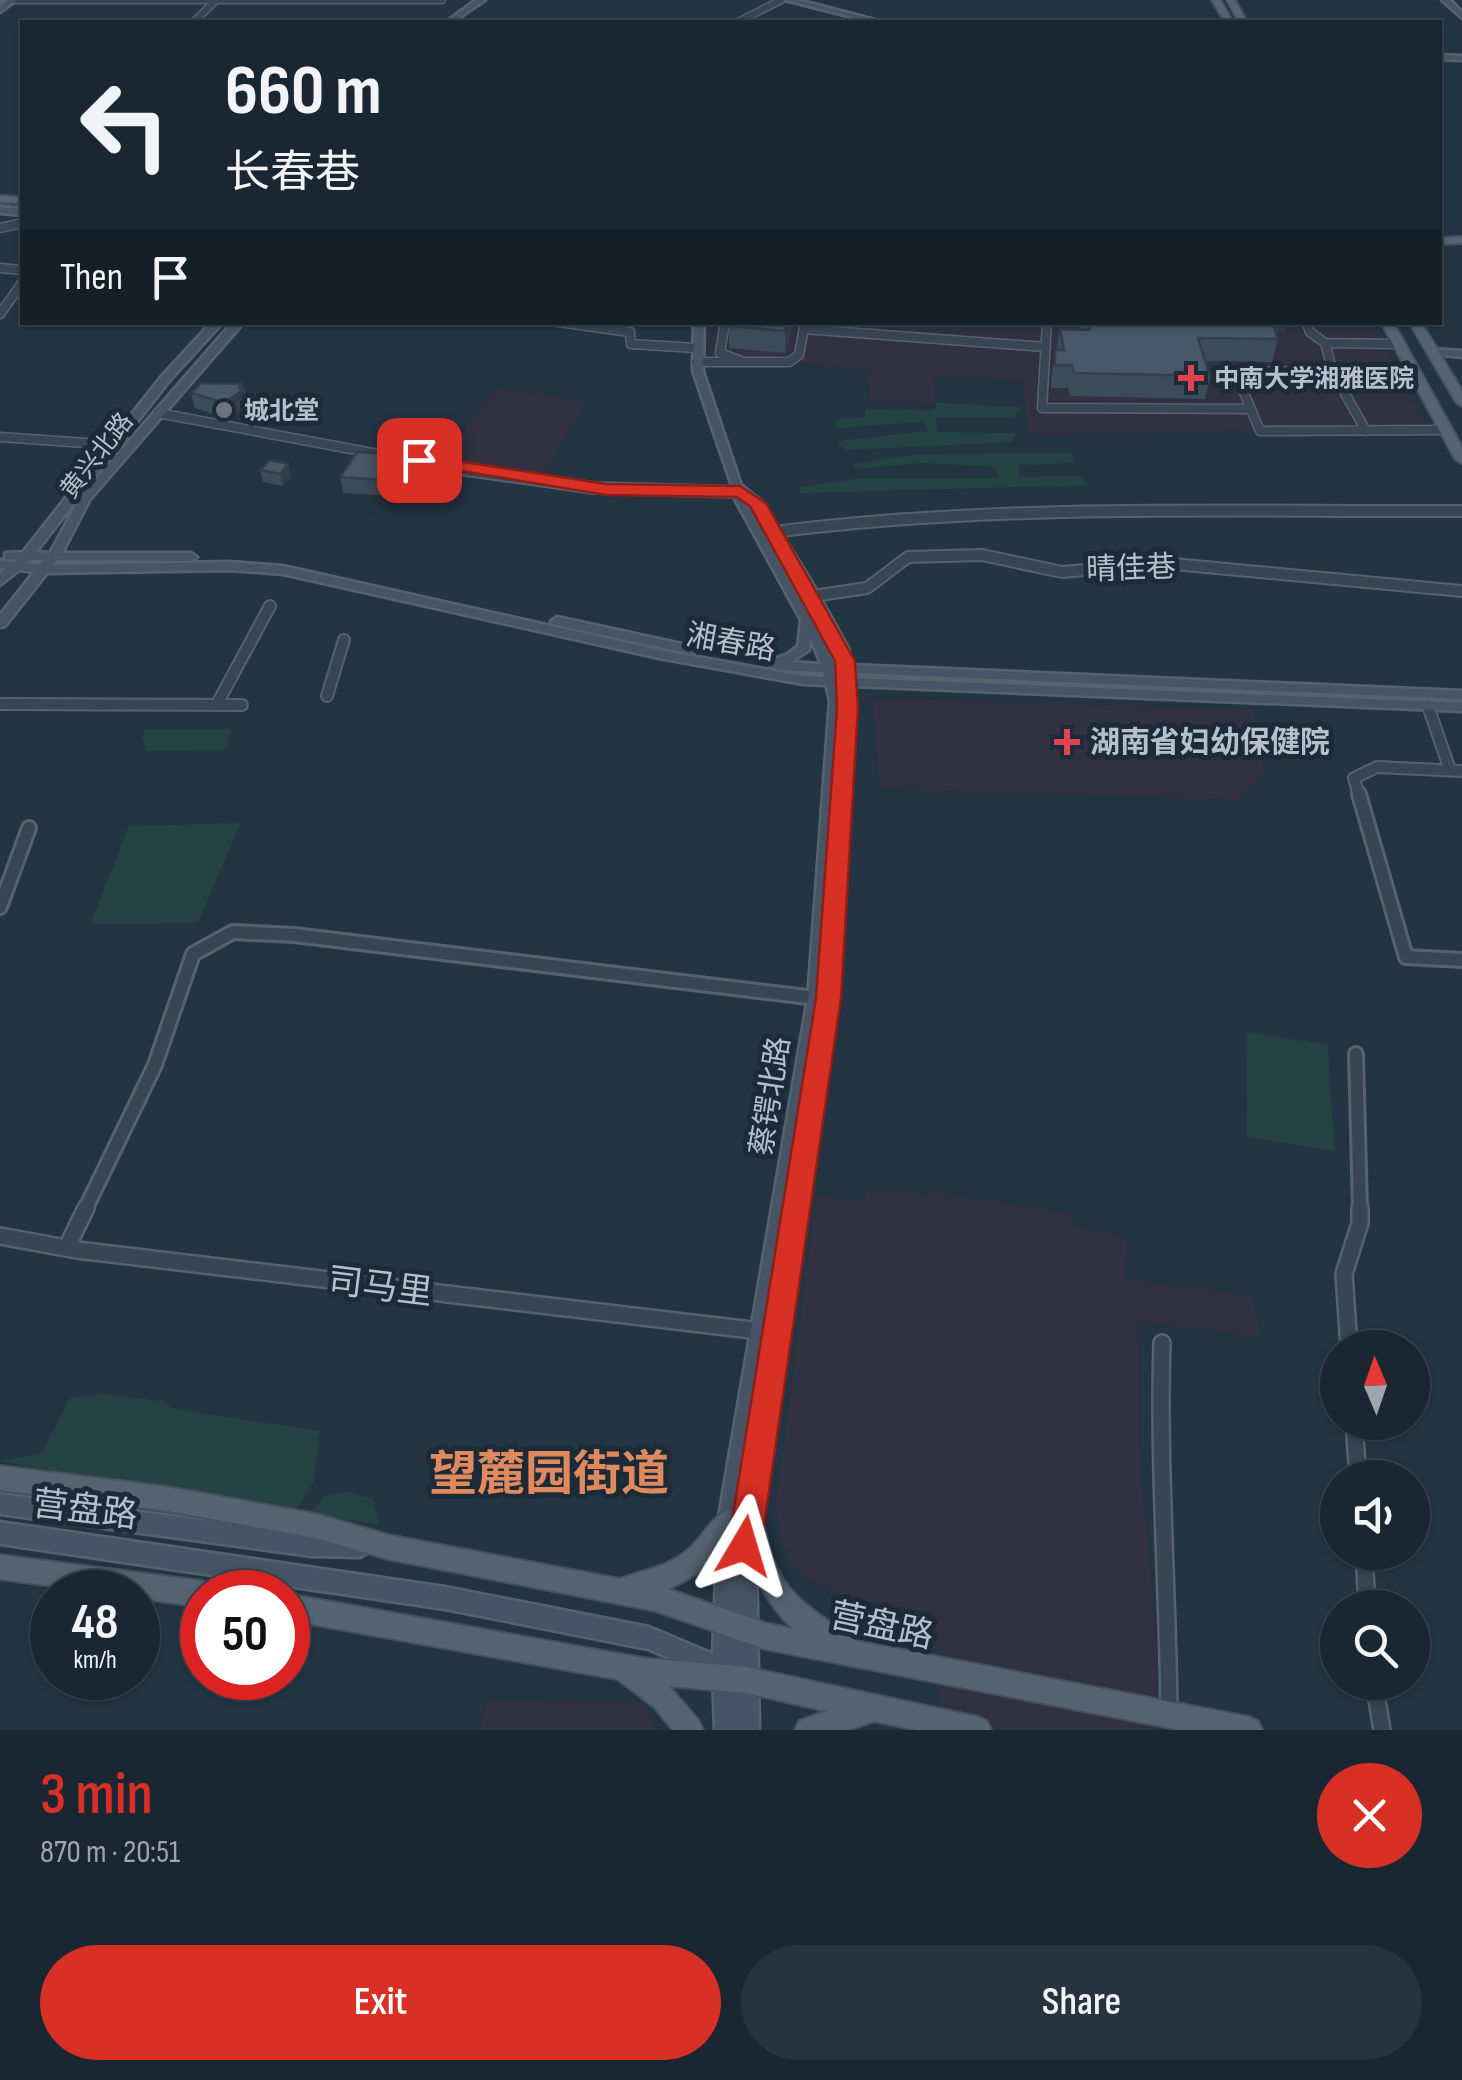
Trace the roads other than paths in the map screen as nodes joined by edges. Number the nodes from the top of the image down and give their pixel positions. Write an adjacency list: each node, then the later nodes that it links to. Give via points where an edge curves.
1 (12, 0): 8 (street); 9 (main road)
2 (442, 0): 8 (street)
3 (481, 0): 12 (main road)
4 (494, 0): 13 (main road)
5 (781, 0): 14 (street)
6 (789, 0): 15 (main road)
7 (1448, 0): 10 (main road)
8 (215, 1): 11 (street)
9 (2, 4)
10 (1462, 14)
11 (196, 20)
12 (452, 20)
13 (469, 20)
14 (742, 20)
15 (871, 20)
16 (20, 287): 17 (street)
17 (0, 314)
18 (215, 325): 42 (main road, 黄兴北路)
19 (235, 325): 38 (main road, 黄兴北路)
20 (580, 325): 33 (street, via 630,332 630,344)
21 (700, 325): 33 (main road, 蔡锷北路)
22 (725, 325): 34 (street, via 720,353)
23 (1047, 325): 30 (street)
24 (1307, 325): 28 (street)
25 (1388, 325): 29 (main road)
26 (1417, 325): 31 (main road)
27 (805, 326): 30 (street); 34 (street, via 800,355)
28 (1326, 343): 29 (street); 35 (street)
29 (1398, 344): 39 (main road)
30 (1046, 347): 37 (street, via 1042,408)
31 (1435, 352): 32 (main road); 36 (main road)
32 (1462, 354)
33 (696, 355): 34 (street); 44 (main road, 蔡锷北路)
34 (750, 364)
35 (1333, 372): 37 (street, via 1235,371); 40 (street)
36 (1462, 402)
37 (1251, 410): 40 (street, via 1260,431)
38 (158, 413): 44 (street, via 527,480 633,492); 47 (main road, 黄兴北路, via 85,498)
39 (1446, 430): 40 (street); 43 (main road)
40 (1366, 432)
41 (0, 437): 42 (street)
42 (114, 445): 49 (main road, 黄兴北路)
43 (1462, 459)
44 (739, 492): 46 (main road, 蔡锷北路, via 758,503); 56 (main road, 蔡锷北路)
45 (1462, 510): 46 (street, via 1018,511 868,518)
46 (774, 532): 54 (main road, 蔡锷北路)
47 (55, 554): 49 (main road, 湘春路); 51 (main road, 黄兴北路); 60 (main road, 湘春路, via 289,562)
48 (0, 556): 49 (main road, 湘春路)
49 (27, 556): 50 (main road, 黄兴北路)
50 (7, 564): 51 (main road, 湘春路); 52 (main road, 黄兴北路)
51 (41, 569): 57 (main road, 黄兴北路); 63 (main road, 湘春路, via 283,570 659,654)
52 (0, 582)
53 (1462, 591): 54 (street, 晴佳巷, via 1164,564 1062,572 982,554 908,557 867,588)
54 (812, 596): 59 (main road, 蔡锷北路)
55 (270, 606): 67 (street)
56 (807, 617): 60 (main road, via 808,640 799,652); 63 (main road, 蔡锷北路)
57 (0, 623)
58 (344, 640): 64 (street)
59 (838, 642): 61 (main road, via 876,665); 63 (main road, 蔡锷北路)
60 (759, 663): 63 (main road, 湘春路)
61 (918, 673): 63 (main road, 湘春路); 65 (main road, 湘春路)
62 (900, 684): 63 (main road, 湘春路); 63 (main road, via 866,692); 69 (main road, 湘春路)
63 (841, 685): 75 (main road, 蔡锷北路); 84 (main road, 蔡锷北路, via 826,1014)
64 (327, 696)
65 (1462, 696)
66 (0, 704): 67 (street)
67 (217, 704): 68 (street)
68 (242, 704)
69 (1428, 706): 70 (main road, 湘春路); 71 (street)
70 (1462, 707)
71 (1456, 770): 74 (street, via 1377,767 1354,778 1406,957)
72 (29, 828): 73 (street)
73 (0, 906)
74 (1462, 960)
75 (816, 998): 78 (street, via 232,932 192,954 155,1065); 80 (main road, 蔡锷北路)
76 (1356, 1054): 79 (street, via 1360,1223 1344,1274)
77 (0, 1236): 78 (street, 司马里)
78 (68, 1247): 80 (street, 司马里)
79 (1348, 1330)
80 (760, 1331): 84 (main road, 蔡锷北路)
81 (1162, 1343): 97 (street)
82 (0, 1478): 86 (main road, 营盘路, via 168,1499 316,1526)
83 (0, 1504): 86 (main road, 营盘路, via 310,1545)
84 (738, 1516): 88 (main road, via 672,1576); 91 (main road, 蔡锷北路); 92 (main road, via 782,1600)
85 (0, 1534): 94 (main road, 营盘路, via 464,1602 649,1638)
86 (388, 1547): 88 (main road, 营盘路)
87 (0, 1567): 89 (main road)
88 (614, 1590): 91 (main road, 营盘路)
89 (180, 1591)
90 (310, 1611): 93 (main road, 营盘路)
91 (733, 1625): 92 (main road, 营盘路); 94 (main road, 蔡锷北路)
92 (864, 1657): 97 (main road, 营盘路)
93 (603, 1664): 94 (main road, 营盘路); 98 (main road, via 646,1684)
94 (731, 1676): 96 (main road, 营盘路); 99 (main road, 蔡锷北路); 100 (main road, 蔡锷北路)
95 (1377, 1700): 104 (street)
96 (877, 1709): 101 (main road); 102 (main road, 营盘路)
97 (1169, 1715): 103 (main road, 营盘路)
98 (690, 1730)
99 (726, 1730)
100 (748, 1730)
101 (808, 1730)
102 (978, 1730)
103 (1249, 1730)
104 (1382, 1730)

